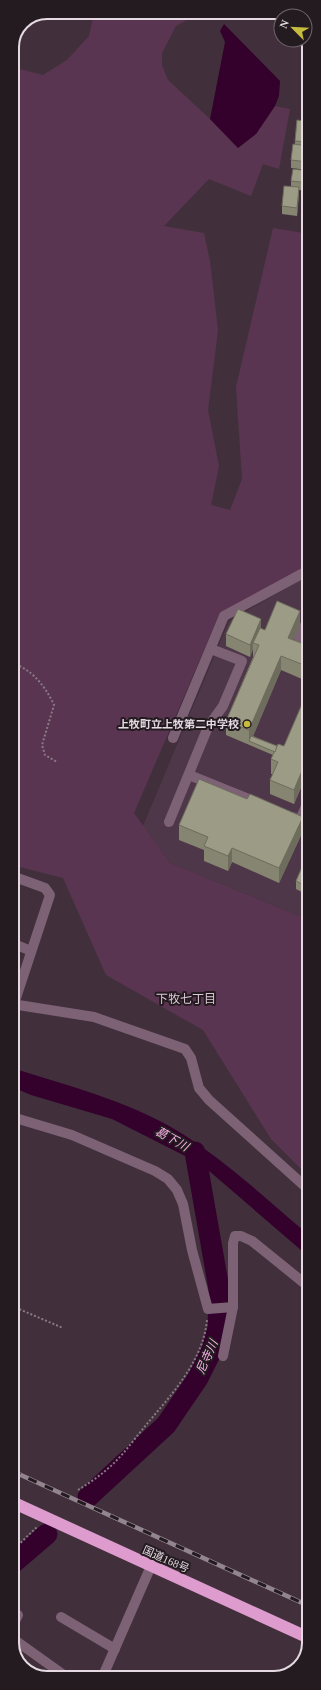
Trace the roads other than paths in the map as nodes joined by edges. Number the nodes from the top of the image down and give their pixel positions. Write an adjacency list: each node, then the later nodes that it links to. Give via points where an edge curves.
1 (302, 574): 4 (street, via 224,616)
2 (302, 632): 3 (street, via 299,638)
3 (302, 644)
4 (211, 649): 5 (street); 6 (street, via 242,661 223,706 208,728)
5 (173, 738)
6 (189, 775): 7 (street); 10 (street)
7 (265, 806)
8 (279, 812): 9 (street, via 300,820)
9 (302, 815)
10 (169, 822)
11 (19, 879): 13 (street, via 45,888 50,895)
12 (19, 946): 13 (street)
13 (31, 951): 14 (street)
14 (19, 986)
15 (19, 1005): 17 (street, via 94,1017 185,1049 191,1058 199,1088 209,1100)
16 (19, 1119): 19 (street, via 72,1135 168,1179 177,1190 183,1204 192,1250 208,1308)
17 (302, 1184)
18 (302, 1281): 19 (street, via 252,1241 235,1236 232,1243)
19 (233, 1307): 20 (street)
20 (223, 1356)
21 (19, 1506): 22 (highway, 国道168号)
22 (151, 1566): 24 (highway, 国道168号); 26 (street)
23 (61, 1617): 26 (street)
24 (302, 1635)
25 (19, 1643): 27 (street)
26 (115, 1649): 28 (street)
27 (58, 1671)
28 (105, 1671)

